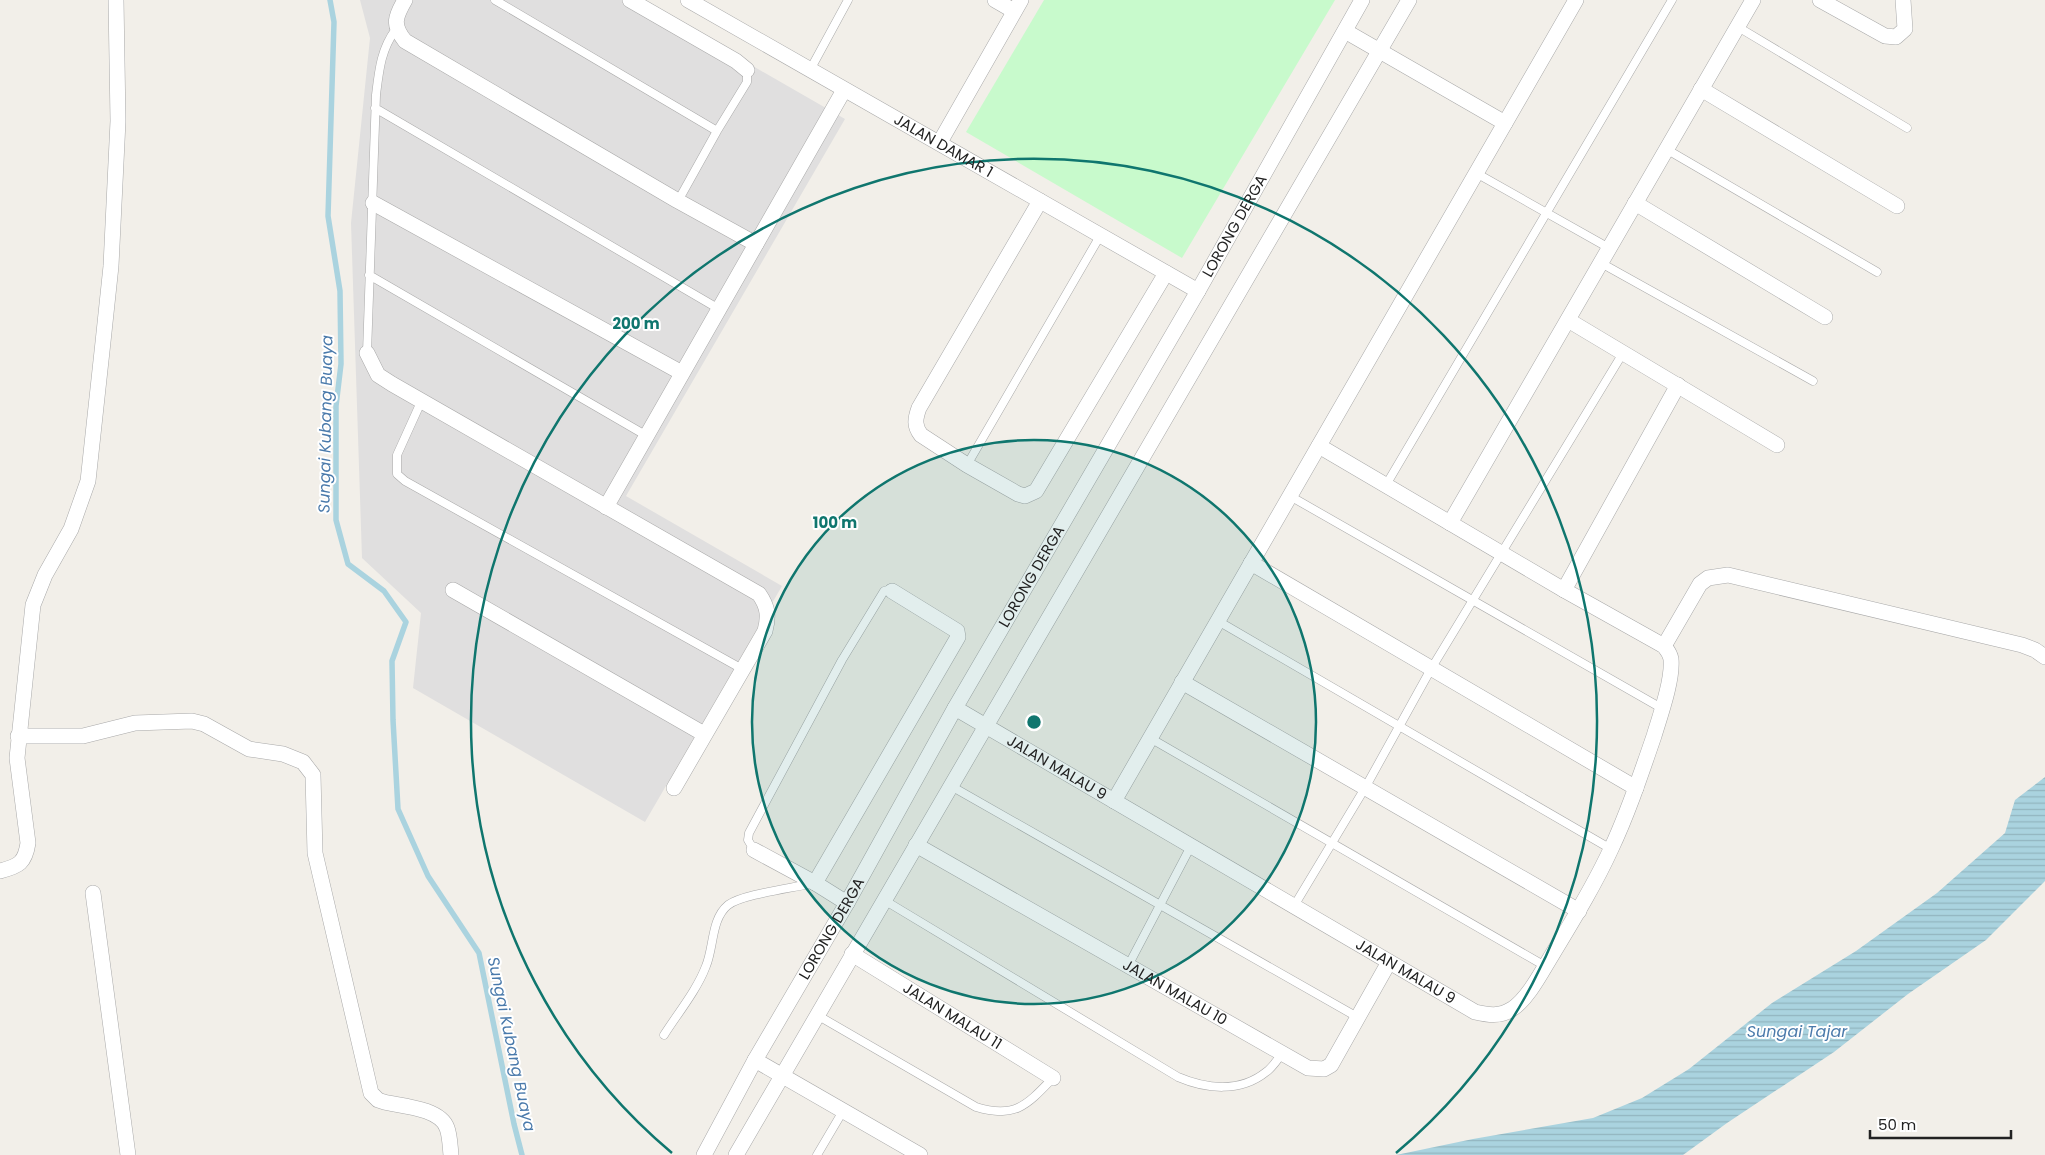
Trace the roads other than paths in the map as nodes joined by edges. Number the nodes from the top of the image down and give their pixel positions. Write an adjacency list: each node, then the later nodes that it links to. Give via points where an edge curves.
1 (116, 0): 79 (street, via 118,121 111,258 88,481 71,529 45,575 34,605)
2 (405, 0): 17 (street, via 397,13)
3 (495, 0): 27 (lane)
4 (630, 0): 20 (street, via 736,60)
5 (688, 0): 21 (street, JALAN DAMAR 1)
6 (848, 0): 21 (lane)
7 (995, 0): 15 (street)
8 (1362, 0): 18 (street, LORONG DERGA)
9 (1410, 0): 19 (street)
10 (1576, 0): 25 (street)
11 (1672, 0): 36 (lane)
12 (1753, 0): 16 (street)
13 (1820, 0): 14 (street, via 1885,36 1896,37 1905,29)
14 (1903, 0)
15 (1018, 6): 28 (street)
16 (1738, 26): 22 (street); 26 (lane)
17 (396, 29): 24 (lane, via 380,60); 31 (street, via 405,41)
18 (1345, 31): 19 (street); 44 (street, LORONG DERGA)
19 (1381, 52): 25 (street); 77 (street)
20 (747, 70): 27 (lane, via 748,82)
21 (810, 70): 23 (street, JALAN DAMAR 1)
22 (1701, 89): 29 (street); 35 (street)
23 (844, 90): 28 (street, JALAN DAMAR 1); 38 (street)
24 (375, 108): 33 (lane); 45 (lane)
25 (1505, 123): 30 (street)
26 (1907, 128)
27 (717, 131): 31 (lane)
28 (940, 142): 32 (street, JALAN DAMAR 1)
29 (1666, 149): 34 (street); 41 (lane)
30 (1476, 174): 36 (lane); 56 (street)
31 (678, 201): 38 (street)
32 (1040, 201): 37 (street, JALAN DAMAR 1); 57 (street, via 916,418 916,428 921,435)
33 (373, 203): 43 (lane); 50 (street)
34 (1635, 203): 39 (street); 46 (street)
35 (1897, 206)
36 (1547, 214): 39 (lane); 58 (lane)
37 (1100, 236): 42 (street, JALAN DAMAR 1); 57 (lane)
38 (756, 244): 45 (street)
39 (1609, 248): 40 (street)
40 (1601, 262): 47 (street); 51 (lane)
41 (1877, 272)
42 (1166, 273): 44 (street, JALAN DAMAR 1); 57 (street, via 1036,491 1025,496 1018,494)
43 (370, 275): 48 (lane); 54 (lane)
44 (1198, 290): 74 (street, LORONG DERGA)
45 (719, 309): 50 (street)
46 (1825, 317)
47 (1568, 320): 49 (street); 61 (street)
48 (367, 353): 53 (street, via 378,375)
49 (1623, 353): 52 (street); 62 (lane)
50 (682, 373): 54 (street)
51 (1813, 382)
52 (1678, 385): 55 (street); 65 (street)
53 (421, 402): 60 (street); 72 (lane, via 397,455 397,474 405,481)
54 (647, 436): 60 (street)
55 (1778, 445)
56 (1319, 446): 58 (street); 59 (street)
57 (967, 465)
58 (1386, 485): 61 (street)
59 (1290, 496): 63 (street); 67 (lane)
60 (606, 507): 72 (street, via 758,594 766,605 768,617 765,632)
61 (1450, 523): 62 (street)
62 (1502, 554): 65 (street); 67 (lane)
63 (1251, 563): 68 (street); 71 (street)
64 (453, 590): 78 (street)
65 (1564, 590): 69 (street)
66 (892, 591): 90 (lane, via 884,591 842,660 749,832 748,840); 92 (street, via 957,630 958,637)
67 (1473, 601): 71 (lane); 75 (lane)
68 (1218, 621): 73 (street); 76 (lane)
69 (1664, 646): 70 (street, via 1700,584 1708,578 1728,574 2022,645); 75 (street, JALAN MALAU 9, via 1671,657)
70 (2045, 657)
71 (1431, 669): 76 (lane); 84 (street)
72 (744, 670): 78 (street)
73 (1182, 682): 80 (street); 83 (street)
74 (955, 708): 77 (street, JALAN MALAU 9); 95 (street, LORONG DERGA)
75 (1662, 709): 84 (street, JALAN MALAU 9)
76 (1399, 726): 83 (lane); 89 (lane)
77 (985, 727): 81 (street); 85 (street, JALAN MALAU 9)
78 (704, 734): 82 (street)
79 (18, 736): 91 (street, via 19,782 28,843 21,862); 113 (street, via 83,736 135,723 192,721 204,724 249,749 283,754 303,762 313,775 315,853 371,1093 378,1100 424,1110 440,1117 447,1127)
80 (1150, 738): 85 (street); 86 (lane)
81 (950, 786): 87 (street); 96 (lane)
82 (674, 788)
83 (1365, 788): 86 (lane); 98 (street)
84 (1636, 788): 89 (street, JALAN MALAU 9)
85 (1114, 801): 88 (street, JALAN MALAU 9)
86 (1331, 843): 97 (lane); 102 (lane)
87 (916, 845): 94 (street); 101 (street, JALAN MALAU 10)
88 (1191, 846): 96 (lane); 97 (street, JALAN MALAU 9)
89 (1611, 849): 98 (street, JALAN MALAU 9)
90 (754, 850): 92 (street)
91 (0, 871)
92 (815, 883): 95 (street); 105 (lane, via 748,898 726,907 716,925 703,973)
93 (93, 893): 112 (street)
94 (884, 900): 99 (street); 106 (lane, via 1194,1084 1209,1087 1245,1084 1266,1072)
95 (847, 903): 107 (street, LORONG DERGA)
96 (1160, 905): 101 (lane); 104 (lane)
97 (1294, 906): 100 (street, JALAN MALAU 9)
98 (1579, 911): 102 (street, JALAN MALAU 9)
99 (852, 954): 103 (street); 109 (street, JALAN MALAU 11)
100 (1390, 962): 102 (street, JALAN MALAU 9, via 1476,1012 1489,1015 1503,1014 1517,1005); 104 (street, JALAN MALAU 10)
101 (1128, 966): 106 (street, JALAN MALAU 10)
102 (1545, 966)
103 (817, 1015): 108 (street); 109 (lane, via 989,1111 1012,1111 1022,1107)
104 (1358, 1018): 106 (street, JALAN MALAU 10, via 1330,1065 1324,1069 1308,1068)
105 (664, 1035)
106 (1282, 1055)
107 (754, 1060): 108 (street); 114 (street, LORONG DERGA)
108 (782, 1076): 110 (street); 115 (street)
109 (1053, 1078)
110 (843, 1111): 111 (street); 116 (lane)
111 (899, 1150): 117 (street)
112 (128, 1155)
113 (451, 1155)
114 (704, 1155)
115 (736, 1155)
116 (817, 1155)
117 (920, 1155)

